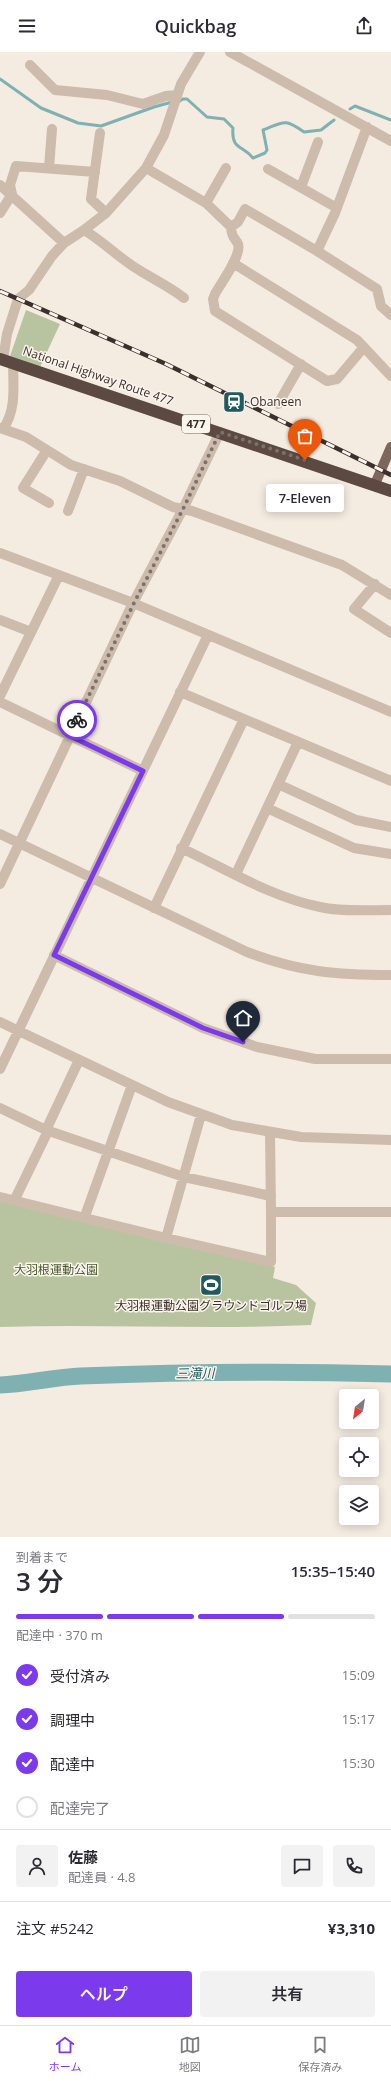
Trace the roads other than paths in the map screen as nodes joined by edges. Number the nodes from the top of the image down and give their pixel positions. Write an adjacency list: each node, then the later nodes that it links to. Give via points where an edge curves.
1 (200, 52): 4 (street)
2 (230, 52): 5 (street)
3 (30, 65): 4 (street, via 55,90 107,95 144,104 166,96)
4 (176, 97): 11 (street, via 164,135)
5 (367, 127): 8 (street); 19 (street)
6 (52, 129): 10 (street)
7 (100, 133): 14 (street)
8 (391, 141)
9 (318, 142): 16 (street)
10 (49, 168): 14 (street); 17 (street, via 16,166 10,185)
11 (146, 168): 18 (street); 20 (street)
12 (226, 168): 18 (street)
13 (268, 169): 16 (street)
14 (95, 172): 20 (street, via 91,200)
15 (0, 185): 17 (street)
16 (301, 187): 19 (street)
17 (12, 194): 21 (street); 24 (street)
18 (206, 203): 22 (street)
19 (337, 208): 25 (street)
20 (106, 212): 23 (street)
21 (0, 213)
22 (231, 228): 25 (street, via 238,222 245,209); 26 (street, via 239,254)
23 (84, 230): 24 (street); 27 (street, via 138,270)
24 (64, 243): 30 (street, via 29,290 18,299 7,334)
25 (317, 251): 28 (street, via 377,289 381,306)
26 (233, 263): 29 (street, via 357,340); 31 (street, via 214,294 215,312)
27 (184, 298)
28 (391, 315)
29 (364, 347): 31 (street, via 337,379 327,380); 32 (street)
30 (5, 360): 34 (street, via 12,413); 35 (highway, National Highway Route 477 / 477)
31 (301, 364): 33 (street)
32 (391, 376)
33 (278, 404)
34 (2, 428): 37 (street, via 26,437)
35 (220, 432): 40 (highway, National Highway Route 477 / 477); 43 (street)
36 (391, 446): 38 (main road)
37 (47, 450): 39 (street, via 71,465); 42 (street, via 23,488)
38 (388, 463): 40 (main road)
39 (84, 469): 43 (street); 44 (street)
40 (375, 484): 41 (highway, National Highway Route 477 / 477)
41 (391, 491)
42 (49, 503)
43 (183, 509): 47 (street, via 342,565); 49 (street)
44 (68, 511)
45 (0, 553): 46 (street)
46 (58, 575): 49 (street); 51 (street)
47 (375, 584): 48 (street); 52 (street, via 354,609)
48 (390, 591)
49 (134, 603): 53 (street); 59 (street)
50 (0, 620): 51 (street)
51 (31, 632): 55 (street)
52 (391, 633)
53 (208, 635): 54 (street); 57 (street)
54 (180, 692): 58 (street); 61 (street)
55 (0, 696)
56 (0, 702): 59 (street)
57 (391, 712)
58 (244, 719): 60 (street); 68 (street)
59 (70, 736): 61 (street); 67 (street)
60 (298, 742): 62 (street); 63 (street)
61 (143, 771): 71 (street)
62 (391, 781)
63 (278, 784): 64 (street); 65 (street, via 356,820)
64 (267, 808): 69 (street, via 354,848); 70 (street)
65 (391, 827)
66 (0, 834): 67 (street)
67 (19, 843): 71 (street); 72 (street)
68 (181, 848): 70 (street); 73 (street)
69 (391, 854)
70 (236, 874): 74 (street, via 289,898 322,907)
71 (92, 878): 73 (street); 75 (street)
72 (0, 884)
73 (154, 908): 76 (street, via 272,962 328,973)
74 (391, 910)
75 (54, 955): 78 (street); 79 (street, via 203,1028 257,1047 315,1059)
76 (391, 975)
77 (0, 1022): 78 (street)
78 (19, 1031): 80 (street); 81 (street)
79 (391, 1059)
80 (79, 1060): 82 (street); 85 (street)
81 (0, 1069)
82 (132, 1085): 84 (street); 88 (street)
83 (0, 1108): 85 (street)
84 (201, 1115): 86 (street); 89 (street)
85 (47, 1130): 88 (street); 92 (street)
86 (270, 1133): 87 (street, via 323,1139); 91 (street)
87 (391, 1140)
88 (109, 1151): 89 (street); 95 (street)
89 (184, 1177): 91 (street); 96 (street)
90 (0, 1196): 92 (street)
91 (271, 1196): 93 (street)
92 (15, 1199): 95 (street)
93 (271, 1212): 94 (street); 96 (street, via 271,1262)
94 (391, 1212)
95 (85, 1216): 96 (street)
96 (166, 1238)

